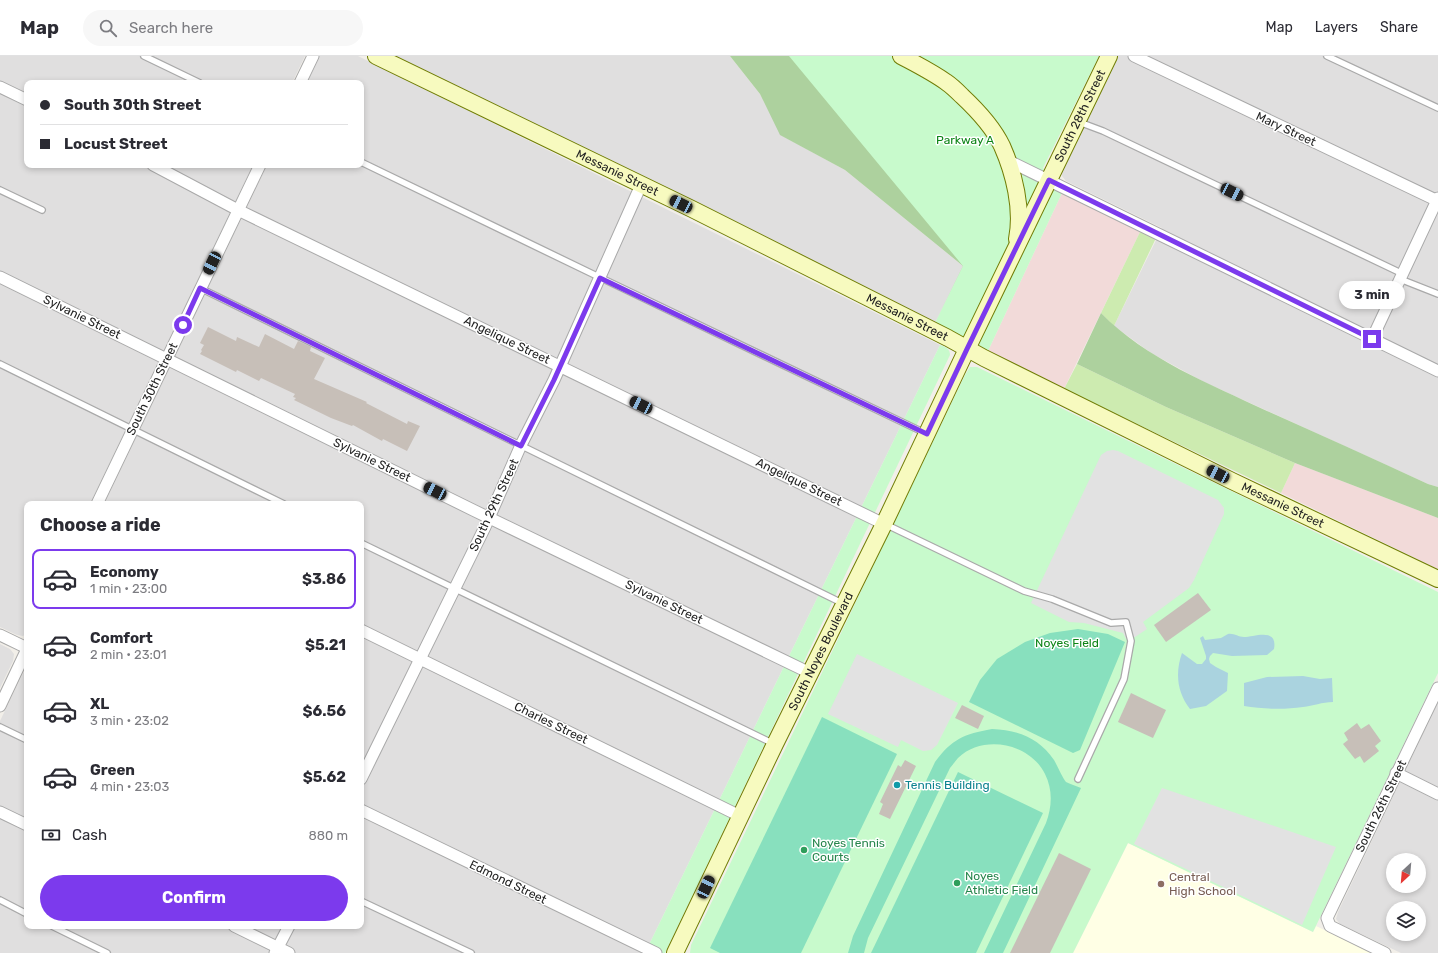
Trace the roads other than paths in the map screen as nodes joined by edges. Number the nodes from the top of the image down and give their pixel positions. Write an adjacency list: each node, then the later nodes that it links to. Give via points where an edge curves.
1 (144, 56): 8 (lane)
2 (313, 56): 9 (street)
3 (376, 56): 19 (street, Messanie Street)
4 (901, 56): 14 (street, via 947,82 972,105 988,124)
5 (1109, 56): 13 (street, South 28th Street)
6 (1134, 56): 21 (street, Mary Street)
7 (1327, 56): 12 (lane)
8 (194, 80)
9 (301, 80)
10 (0, 87): 11 (street)
11 (24, 99)
12 (1438, 108)
13 (1078, 122): 18 (street, South 28th Street); 26 (lane, via 1103,131)
14 (1007, 160): 18 (street); 24 (street, via 1017,197 1020,227)
15 (364, 163): 27 (lane)
16 (159, 168): 23 (street, Angelique Street)
17 (259, 168): 23 (street, South 30th Street)
18 (1049, 180): 24 (street, South 28th Street); 30 (street)
19 (641, 184): 27 (street, South 29th Street); 31 (street, Messanie Street)
20 (0, 190): 22 (lane)
21 (1438, 200): 26 (street)
22 (42, 210)
23 (238, 210): 28 (street, South 30th Street); 34 (street, Angelique Street)
24 (1014, 252): 31 (street, South 28th Street)
25 (0, 277): 32 (street, Sylvanie Street)
26 (1402, 277): 29 (lane); 30 (street)
27 (600, 278): 34 (street, South 29th Street); 37 (lane)
28 (200, 288): 32 (street, South 30th Street); 38 (lane)
29 (1438, 294)
30 (1372, 339): 35 (street)
31 (967, 349): 37 (street, South Noyes Boulevard); 44 (street, Messanie Street, via 1232,481)
32 (167, 359): 36 (street, South 30th Street); 41 (street, Sylvanie Street)
33 (0, 364): 36 (lane)
34 (560, 366): 38 (street, South 29th Street); 42 (street, Angelique Street)
35 (1438, 371)
36 (133, 429): 39 (street, South 30th Street); 40 (lane)
37 (927, 434): 42 (street, South Noyes Boulevard)
38 (521, 446): 41 (street, South 29th Street); 46 (lane)
39 (101, 501)
40 (278, 501)
41 (489, 518): 45 (street, South 29th Street); 52 (street, Sylvanie Street)
42 (884, 524): 46 (street, South Noyes Boulevard); 60 (lane, via 1024,591 1052,599 1111,623 1126,622 1131,641 1124,679)
43 (364, 544): 45 (lane)
44 (1438, 579)
45 (454, 589): 51 (street, South 29th Street); 57 (lane)
46 (844, 604): 52 (street, South Noyes Boulevard)
47 (364, 631): 51 (street, Charles Street)
48 (0, 635): 49 (street)
49 (24, 647)
50 (24, 654): 54 (street)
51 (420, 659): 59 (street, South 29th Street); 64 (street, Charles Street)
52 (810, 673): 57 (street, South Noyes Boulevard)
53 (1438, 688): 58 (street, South 26th Street)
54 (0, 706)
55 (0, 727): 56 (lane)
56 (24, 739)
57 (775, 744): 64 (street, South Noyes Boulevard)
58 (1396, 773): 61 (street); 78 (street, South 26th Street, via 1327,918 1330,926)
59 (364, 774)
60 (1078, 779)
61 (1438, 794)
62 (364, 811): 76 (street, Edmond Street)
63 (0, 812): 65 (street)
64 (740, 816): 77 (street, South Noyes Boulevard)
65 (24, 824)
66 (0, 900): 68 (lane)
67 (364, 902): 75 (lane)
68 (24, 912)
69 (58, 929): 73 (lane)
70 (239, 929): 72 (street)
71 (287, 929): 72 (street)
72 (277, 950): 74 (street)
73 (107, 953)
74 (289, 953)
75 (471, 953)
76 (656, 953)
77 (675, 953)
78 (1385, 953)

